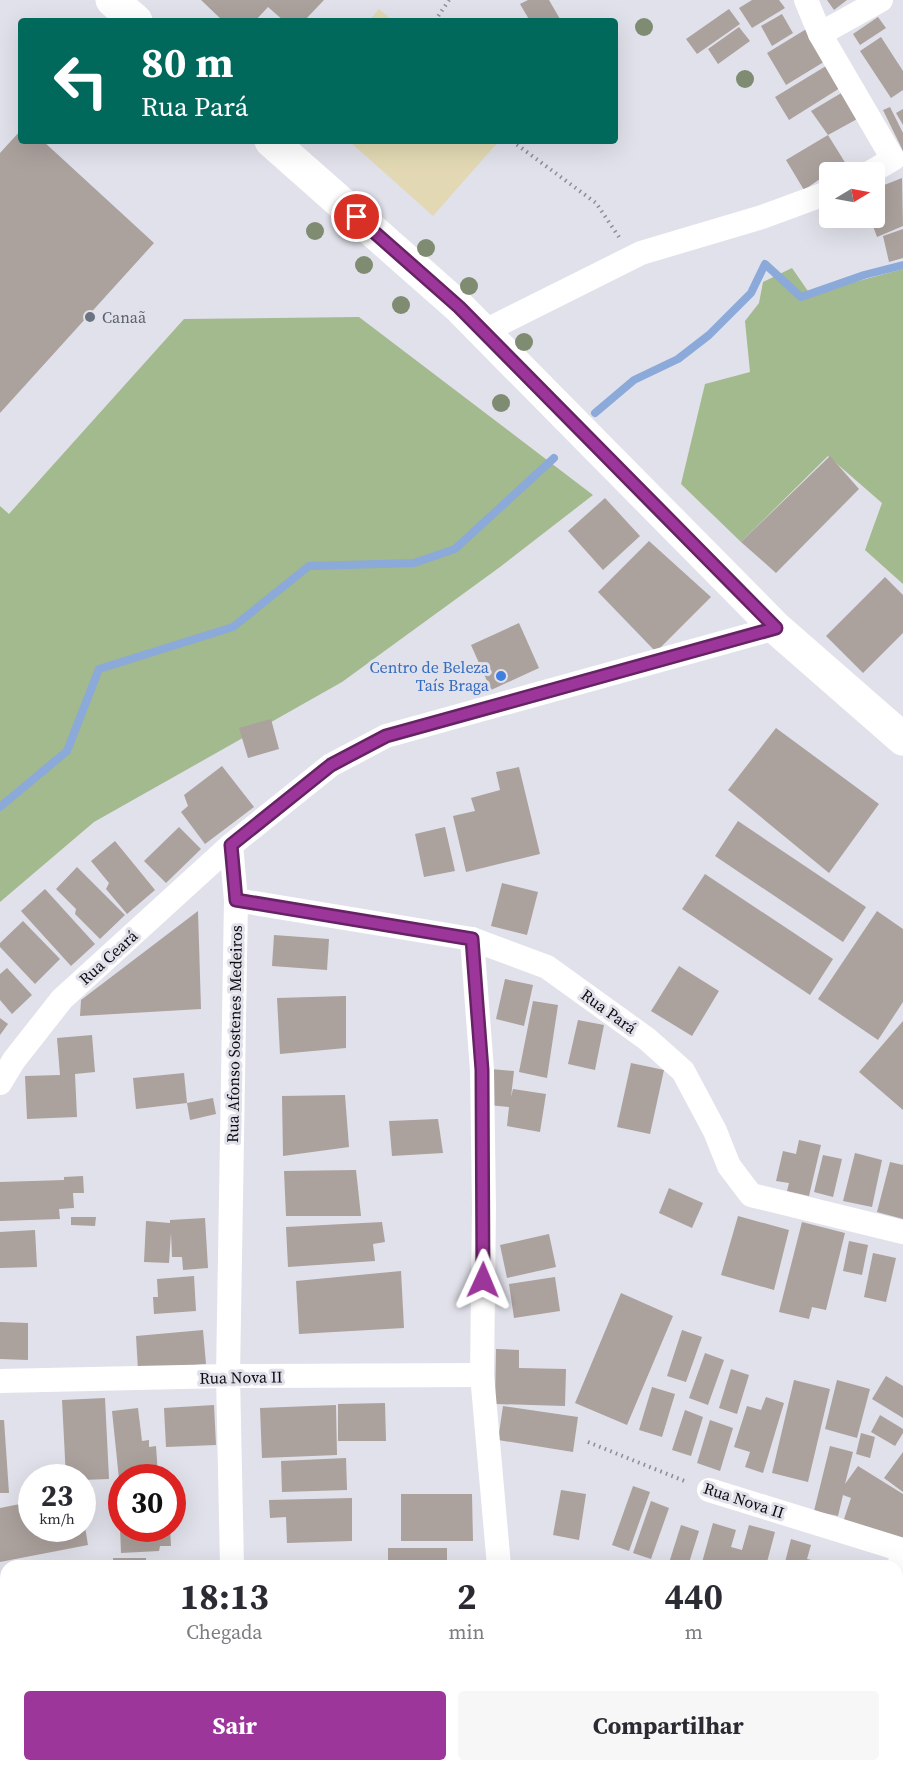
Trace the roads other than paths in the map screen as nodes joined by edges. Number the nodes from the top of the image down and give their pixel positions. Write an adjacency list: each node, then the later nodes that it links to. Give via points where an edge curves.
1 (112, 0): 4 (street)
2 (806, 0): 5 (street)
3 (881, 0): 5 (street)
4 (133, 18)
5 (820, 34): 7 (street, via 893,159)
6 (275, 144): 9 (street)
7 (885, 164)
8 (819, 196): 9 (street, via 641,253)
9 (483, 332): 10 (street)
10 (776, 628): 11 (street); 12 (street, via 386,736 331,765)
11 (903, 740)
12 (231, 845): 13 (street, Rua Afonso Sostenes Medeiros); 15 (street, Rua Ceará, via 62,999)
13 (236, 900): 14 (street, Rua Pará); 18 (street, Rua Afonso Sostenes Medeiros)
14 (472, 939): 16 (street, Rua Pará, via 547,967 676,1064 715,1131 729,1167 751,1195); 17 (street, via 482,1070)
15 (0, 1083)
16 (903, 1232)
17 (482, 1375): 18 (street, Rua Nova II); 23 (street)
18 (228, 1376): 19 (street, Rua Nova II); 22 (street, Rua Afonso Sostenes Medeiros)
19 (0, 1381)
20 (709, 1490): 21 (street, Rua Nova II)
21 (903, 1550)
22 (232, 1560)
23 (498, 1560)

